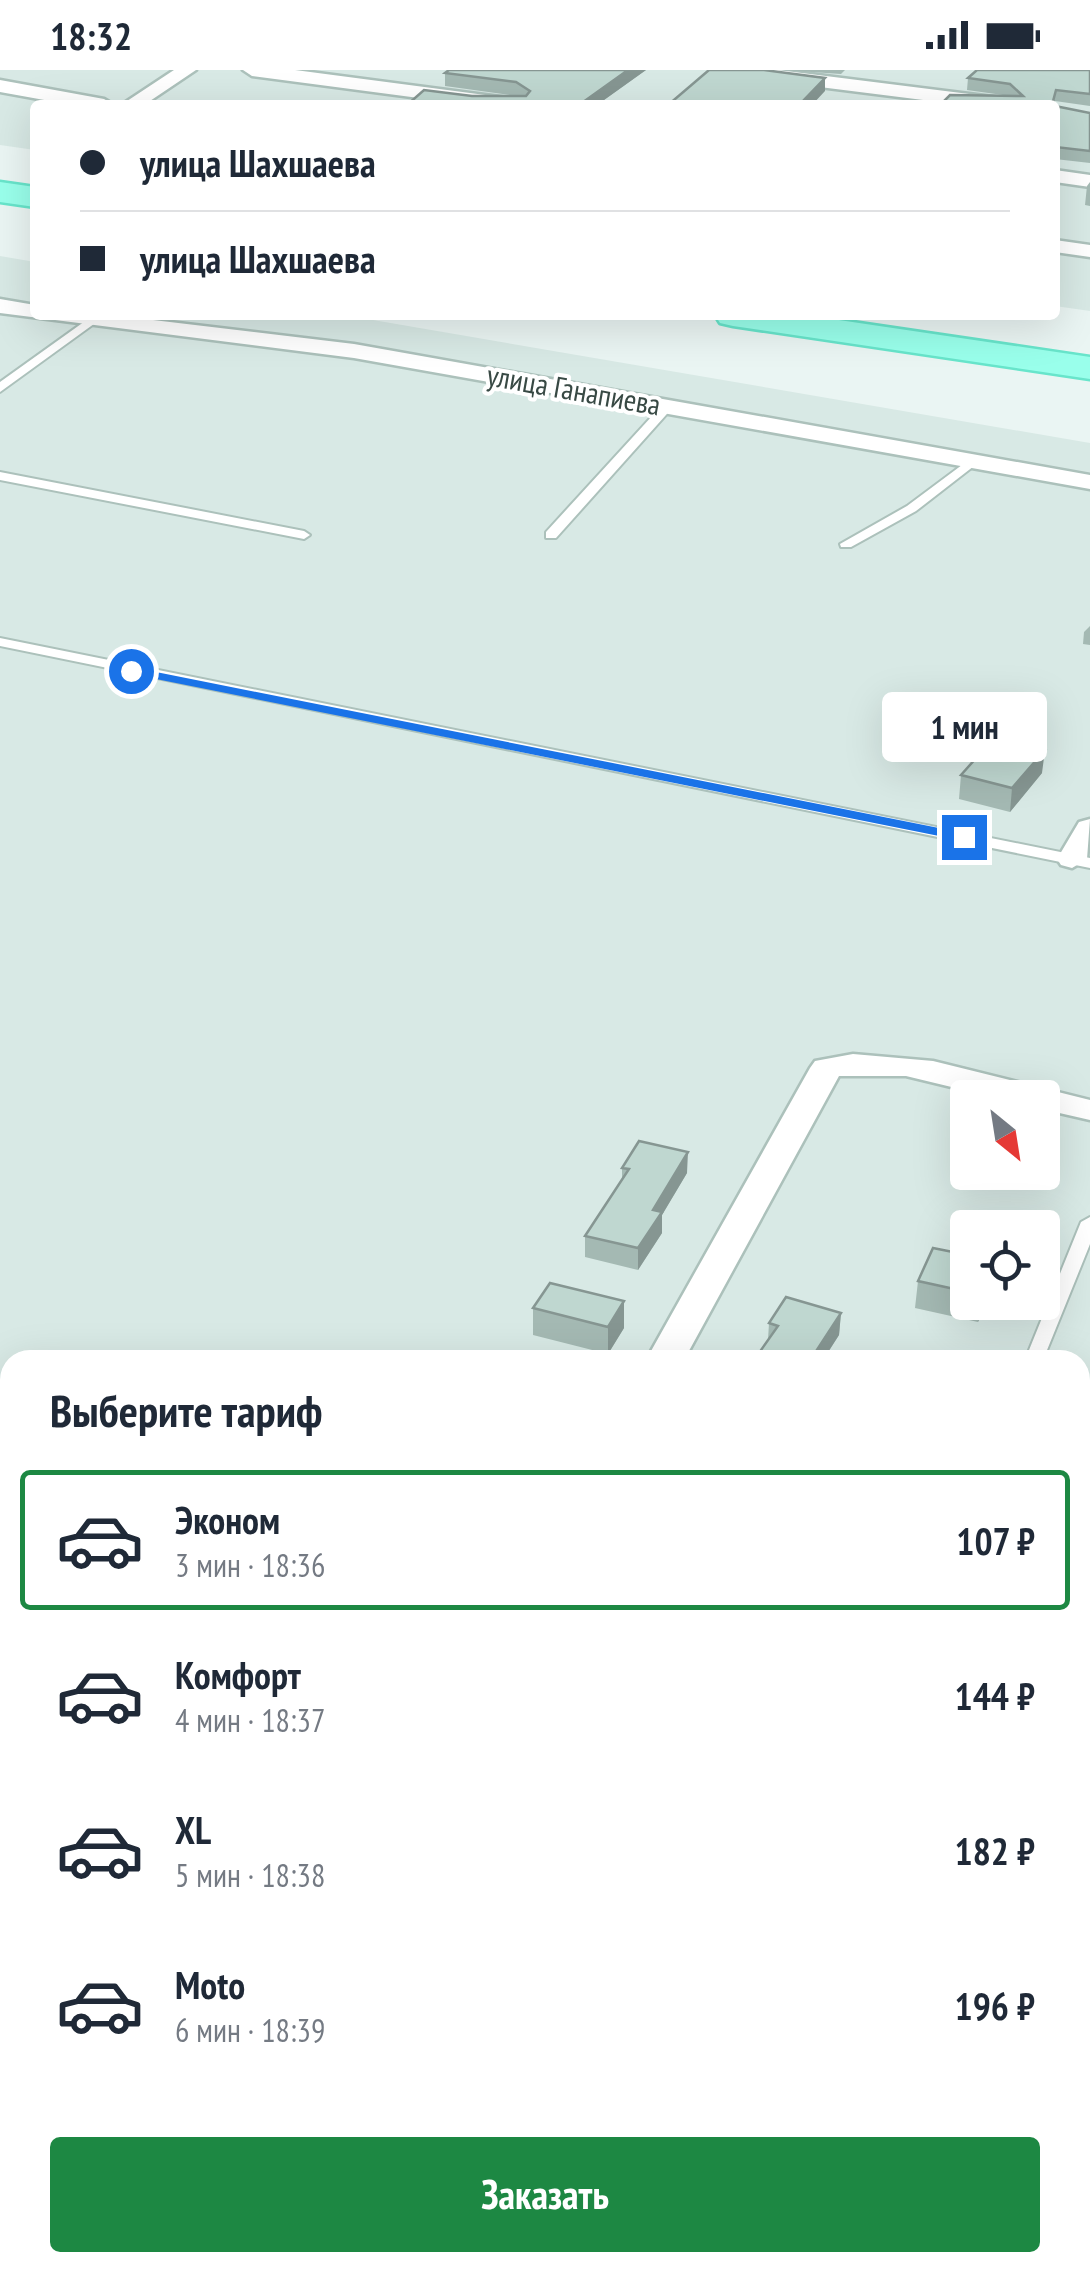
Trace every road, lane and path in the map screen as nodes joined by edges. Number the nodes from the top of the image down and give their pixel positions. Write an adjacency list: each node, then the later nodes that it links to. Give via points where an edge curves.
1 (187, 70): 6 (street)
2 (252, 70): 7 (street)
3 (733, 70): 8 (street)
4 (0, 86): 5 (street)
5 (77, 100)
6 (139, 100)
7 (478, 100)
8 (970, 100)
9 (1060, 177): 10 (street)
10 (1090, 181)
11 (0, 192): 12 (main road)
12 (30, 196)
13 (0, 206): 14 (main road)
14 (30, 211)
15 (1060, 247): 16 (street)
16 (1090, 251)
17 (0, 306): 18 (street)
18 (30, 311)
19 (86, 320): 22 (street, улица Ганапиева)
20 (767, 320): 24 (main road)
21 (862, 320): 23 (main road)
22 (92, 321): 25 (lane); 26 (street, улица Ганапиева, via 354,351)
23 (1090, 354)
24 (1090, 368)
25 (0, 388)
26 (668, 406): 27 (street, улица Ганапиева); 31 (lane)
27 (970, 463): 29 (street, улица Ганапиева); 32 (lane, via 928,501)
28 (0, 476): 30 (lane)
29 (1090, 482)
30 (304, 535)
31 (551, 535)
32 (846, 544)
33 (0, 642): 35 (lane)
34 (1090, 828): 35 (street)
35 (1081, 861)
36 (963, 1080): 40 (street, via 894,1064 857,1061 827,1068)
37 (1060, 1103): 38 (street)
38 (1090, 1110)
39 (1090, 1222): 41 (lane)
40 (671, 1350)
41 (1038, 1350)

